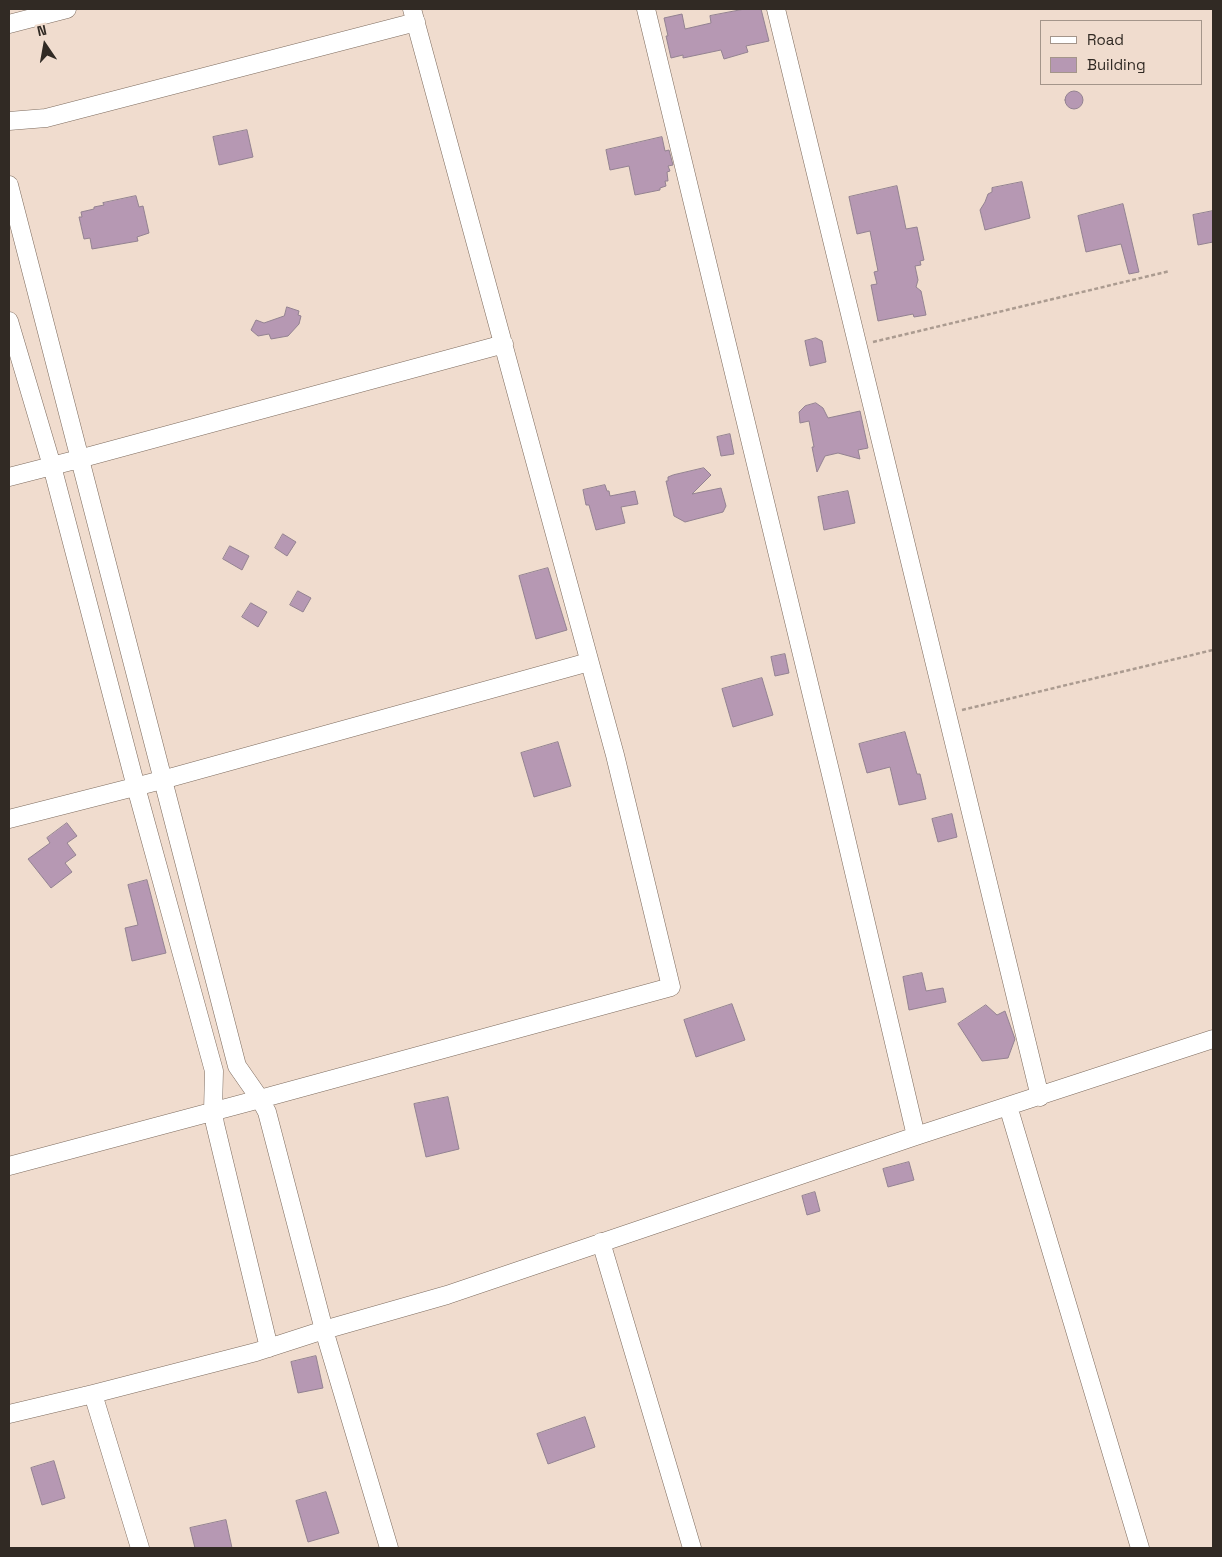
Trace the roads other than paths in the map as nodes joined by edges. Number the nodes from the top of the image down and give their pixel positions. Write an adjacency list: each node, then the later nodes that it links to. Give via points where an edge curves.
1 (67, 9): 5 (street)
2 (646, 9): 22 (street)
3 (776, 9): 18 (street)
4 (414, 15): 6 (street, via 46,118); 9 (street)
5 (9, 24)
6 (9, 121)
7 (9, 185): 10 (street)
8 (9, 321): 11 (street)
9 (504, 344): 10 (street); 13 (street)
10 (79, 460): 11 (street); 14 (street)
11 (52, 466): 12 (street); 15 (street)
12 (9, 477)
13 (589, 662): 14 (street); 19 (street, via 671,987)
14 (162, 780): 15 (street); 19 (street, via 237,1066)
15 (136, 787): 16 (street); 21 (street, via 214,1071)
16 (9, 819)
17 (1213, 1039): 18 (street)
18 (1040, 1097): 20 (street)
19 (260, 1099): 21 (street); 25 (street, via 267,1112)
20 (1008, 1106): 22 (street); 32 (street)
21 (213, 1111): 23 (street); 26 (street)
22 (916, 1136): 24 (street)
23 (9, 1166)
24 (601, 1242): 25 (street, via 447,1295); 31 (street)
25 (324, 1330): 26 (street); 30 (street)
26 (269, 1348): 27 (street)
27 (93, 1394): 28 (street); 29 (street)
28 (9, 1414)
29 (140, 1548)
30 (389, 1548)
31 (692, 1548)
32 (1140, 1548)

